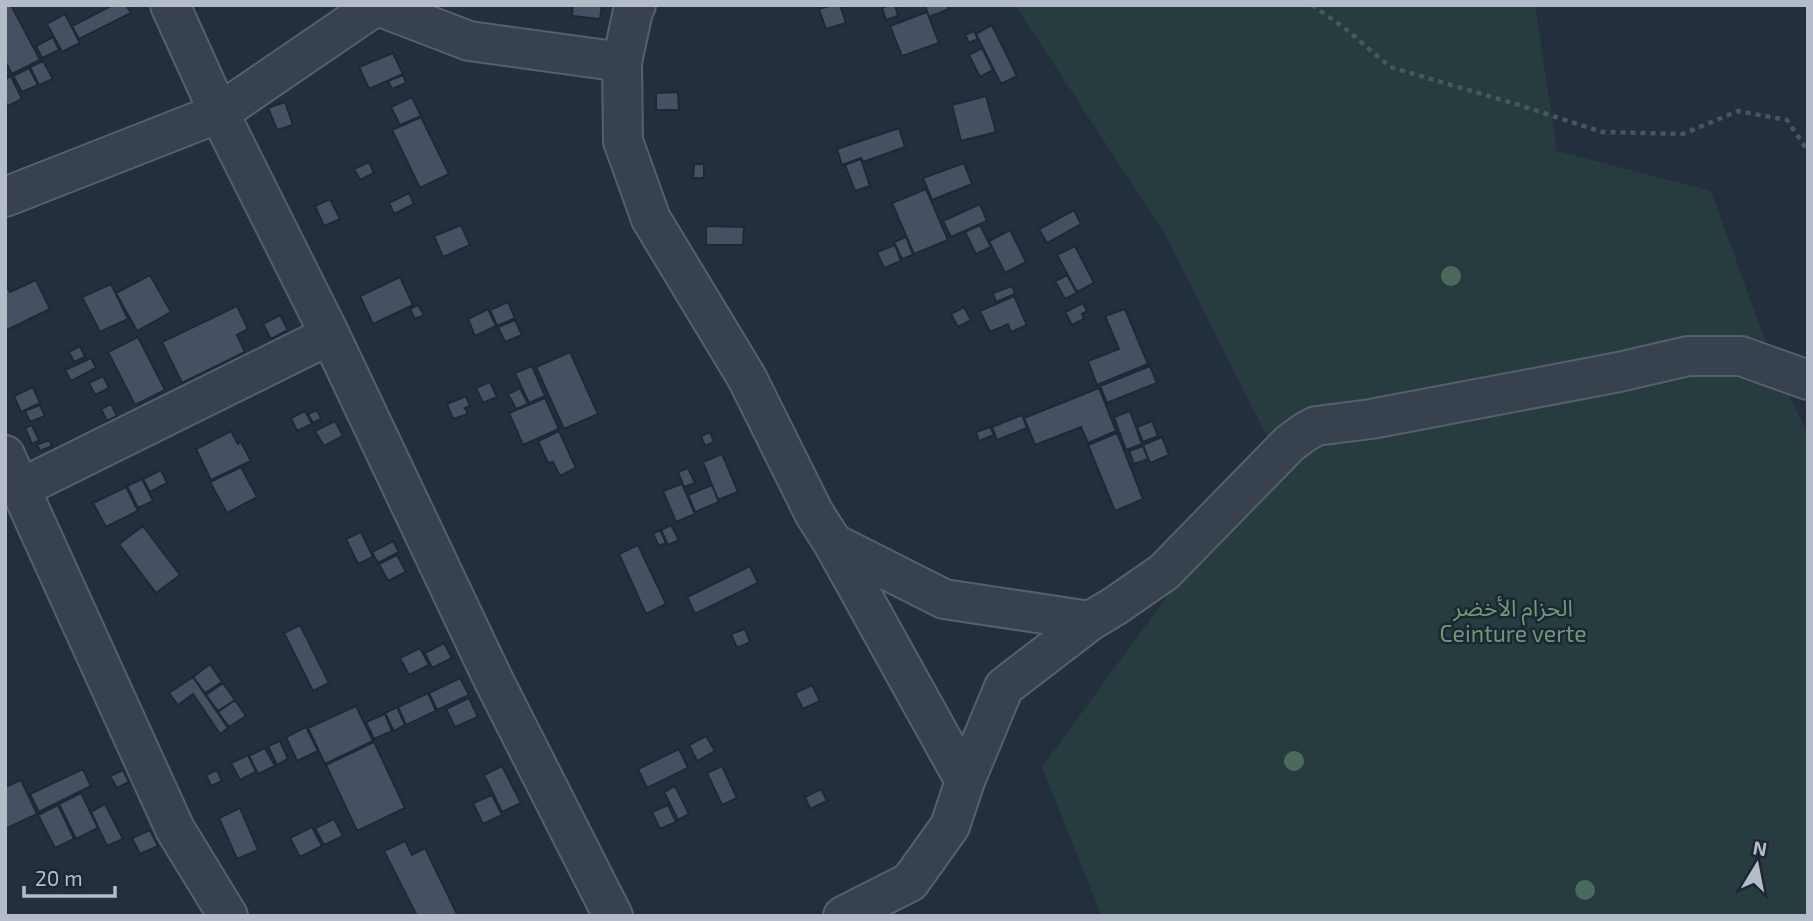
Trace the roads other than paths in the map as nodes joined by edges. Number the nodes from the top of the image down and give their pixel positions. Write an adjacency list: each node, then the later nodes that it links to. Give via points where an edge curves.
1 (170, 5): 5 (street)
2 (376, 5): 4 (street, via 469,41); 5 (street)
3 (636, 5): 4 (street)
4 (622, 62): 10 (street, via 623,141 651,219 747,378)
5 (219, 113): 6 (street); 7 (street)
6 (5, 197)
7 (330, 335): 9 (street); 14 (street, via 493,679)
8 (1808, 380): 11 (street, via 1741,356 1688,356 1316,426 1290,443 1164,572)
9 (13, 471): 13 (street, via 175,829)
10 (833, 543): 11 (street, via 944,599); 12 (street)
11 (1090, 621): 12 (street, via 1004,687)
12 (965, 781): 15 (street, via 950,826 910,882)
13 (228, 916)
14 (613, 916)
15 (843, 916)

